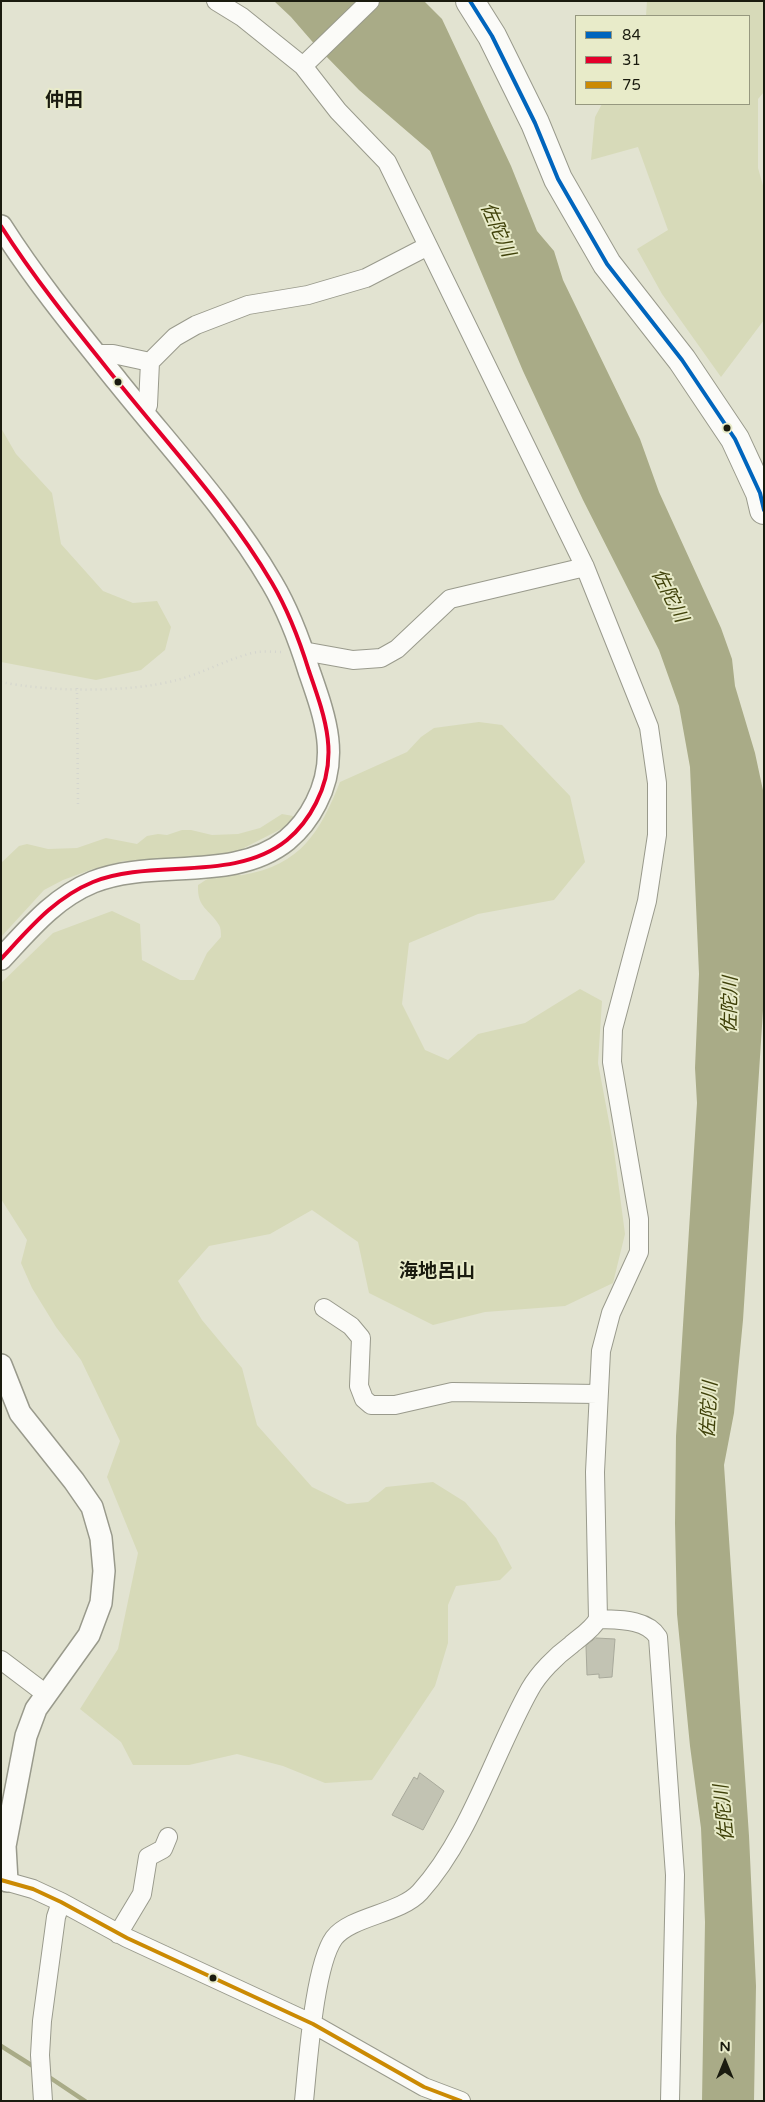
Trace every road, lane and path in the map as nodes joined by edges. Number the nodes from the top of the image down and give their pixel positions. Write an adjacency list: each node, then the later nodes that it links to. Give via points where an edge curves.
1 (216, 1): 4 (street, via 242,17)
2 (370, 1): 4 (street)
3 (470, 1): 10 (main road, via 492,36 558,179 577,212 608,264 682,360 735,440 760,493)
4 (303, 66): 6 (street, via 338,111 386,162)
5 (1, 226): 7 (street, via 26,265)
6 (428, 246): 8 (street, via 366,278 308,295 248,305 196,325 175,337); 11 (street)
7 (95, 354): 8 (street, via 113,354); 9 (street)
8 (150, 362): 9 (street, via 148,405)
9 (144, 415): 12 (street, via 234,526 274,585)
10 (764, 510)
11 (585, 567): 12 (street, via 450,599 397,649 381,658 353,660); 19 (street, via 649,727 657,783 656,834 647,901 613,1029 612,1062 639,1219 639,1252 611,1313 601,1351)
12 (303, 651): 14 (path, via 257,652 204,673 156,686); 16 (street, via 324,713 330,749 325,785 308,818 286,841 253,858 214,867 132,872 95,881 64,896)
13 (1, 682): 14 (path, via 42,688)
14 (77, 688): 15 (path)
15 (78, 806)
16 (1, 960)
17 (324, 1308): 19 (street, via 351,1326 362,1338 359,1386 364,1399 371,1405 395,1405 452,1392)
18 (1, 1365): 22 (street, via 20,1413 92,1507 101,1538 104,1571 101,1603 88,1634)
19 (598, 1394): 20 (street, via 595,1472)
20 (598, 1619): 27 (street, via 530,1687 476,1801 446,1856 419,1893 342,1930 334,1938 319,1982); 31 (street, via 642,1625 658,1637 674,1875)
21 (1, 1660): 22 (street)
22 (46, 1694): 24 (street, via 36,1709 26,1736 5,1846)
23 (168, 1837): 26 (street, via 163,1849 148,1857 142,1894)
24 (4, 1881): 25 (street, via 33,1889)
25 (61, 1902): 26 (street); 28 (street, via 56,1917 42,2020)
26 (118, 1934): 27 (street)
27 (313, 2024): 29 (street); 30 (street, via 424,2087)
28 (43, 2101)
29 (304, 2101)
30 (461, 2101)
31 (670, 2101)

